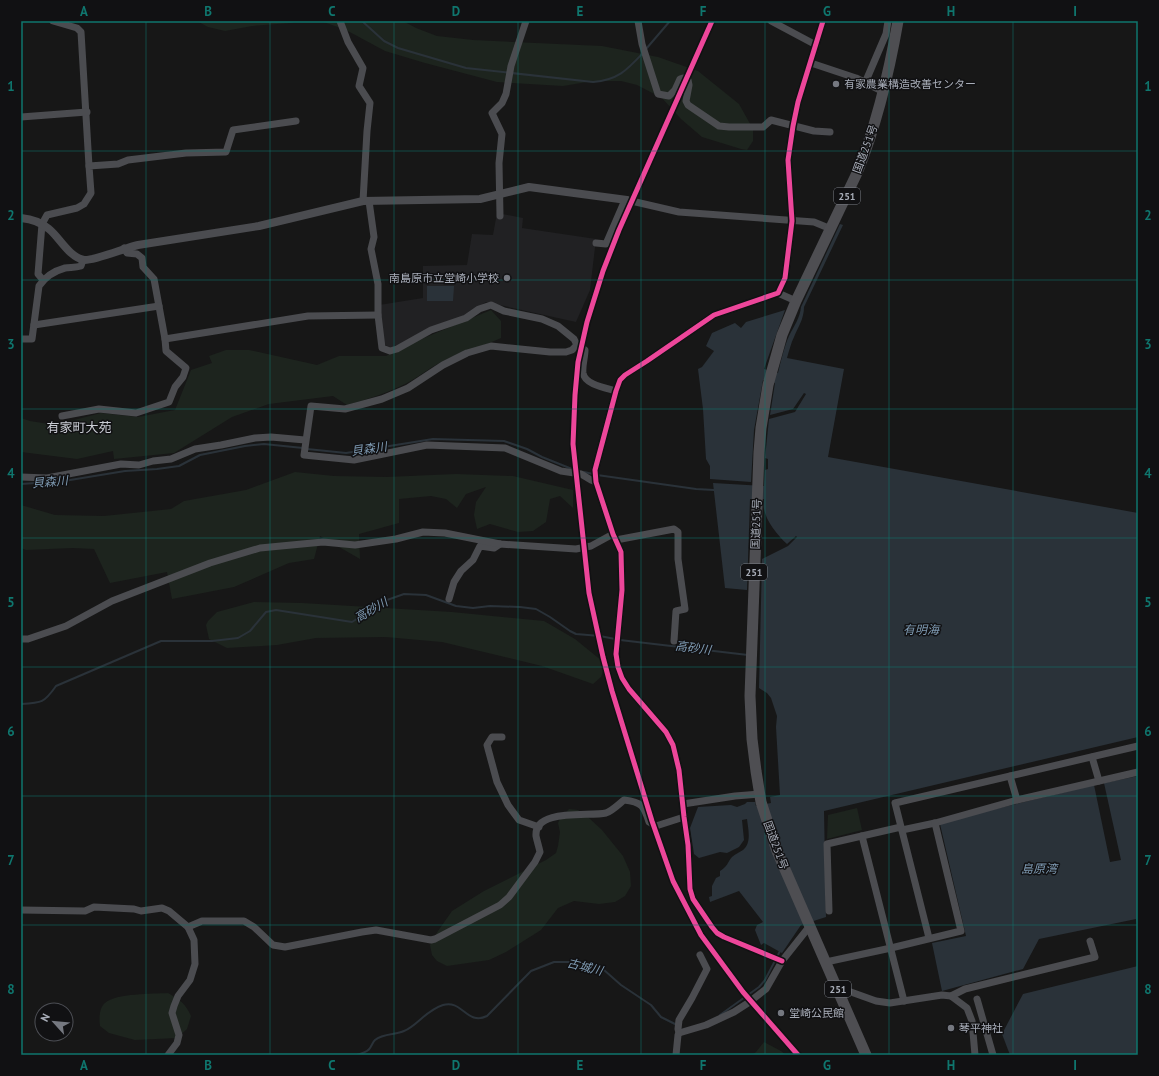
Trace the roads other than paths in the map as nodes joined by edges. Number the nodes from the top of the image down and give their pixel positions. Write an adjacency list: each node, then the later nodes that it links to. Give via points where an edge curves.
1 (53, 21): 13 (street, via 82,32)
2 (340, 21): 21 (street, via 348,42 363,68 359,86 370,103)
3 (526, 21): 19 (street, via 502,103 492,113 502,134)
4 (638, 21): 16 (street, via 658,94 669,96 683,78 688,80 689,85 686,101 688,105 719,126 763,127 771,120)
5 (771, 21): 9 (street)
6 (823, 21): 9 (street)
7 (888, 21): 11 (street, via 886,34)
8 (898, 21): 12 (highway, 国道251号 / 251)
9 (816, 45): 10 (street)
10 (810, 63): 11 (street); 16 (street)
11 (864, 82): 12 (street)
12 (884, 92): 26 (highway, 国道251号 / 251, via 857,174)
13 (87, 112): 14 (street); 18 (street)
14 (21, 117)
15 (296, 121): 18 (street, via 233,130 226,152 186,153)
16 (793, 126): 17 (street); 24 (street, via 788,160)
17 (830, 132)
18 (89, 166): 25 (street, via 91,193 84,204 47,216)
19 (499, 195): 20 (street, via 529,187); 21 (street, via 480,199); 22 (street)
20 (626, 200): 24 (street, via 678,212); 27 (street, via 606,244)
21 (366, 201): 28 (street, via 259,226); 34 (street, via 374,237 371,249 378,284)
22 (500, 216)
23 (21, 218): 25 (street)
24 (792, 221): 26 (street, via 814,222); 31 (street, via 785,278)
25 (42, 224): 29 (street); 30 (street, via 38,274)
26 (831, 229): 32 (highway, 国道251号 / 251)
27 (596, 243)
28 (124, 248): 29 (street, via 93,260); 33 (street, via 127,253 137,254 142,258 143,267 154,279)
29 (83, 260): 30 (street, via 80,266 66,268)
30 (43, 280): 35 (street, via 39,286)
31 (778, 293): 32 (street); 39 (street, via 714,315 626,375 620,380)
32 (796, 301): 55 (highway, 国道251号 / 251, via 782,335 768,385 761,428 751,668 752,739)
33 (159, 306): 35 (street); 37 (street)
34 (378, 315): 37 (street, via 308,316); 38 (street, via 382,348 390,351 431,330 466,318 478,309 491,305 558,326 574,339)
35 (34, 326): 36 (street, via 32,340)
36 (21, 339)
37 (165, 339): 40 (street, via 166,351 186,368 169,402 136,414 99,408)
38 (577, 345): 39 (street, via 585,350 584,376 592,383); 41 (street, via 566,352 491,346 467,353 408,388 382,399 345,409 311,406)
39 (616, 391): 43 (street, via 597,457)
40 (62, 416)
41 (305, 445): 42 (street, via 271,437 255,438 195,449 171,459 139,465 121,464 47,478); 43 (street, via 304,455 354,460 427,445 505,448 561,471 581,474 591,480)
42 (21, 477)
43 (595, 478): 44 (street)
44 (614, 537): 45 (street, via 576,549); 48 (street, via 674,529 678,532 678,559 685,609 676,611); 57 (street, via 621,552 622,590 616,654 618,667 635,697 666,732 673,745 680,770)
45 (500, 544): 46 (street, via 494,548 480,546 473,560 454,582); 47 (street, via 445,533 423,532 355,545 323,542 260,548 210,562 112,602 66,626)
46 (450, 599)
47 (21, 639)
48 (674, 641)
49 (502, 737): 60 (street, via 492,737 487,744 497,782 508,805 519,820)
50 (1138, 746): 51 (street)
51 (1092, 757): 53 (street); 54 (street)
52 (1138, 772): 54 (street)
53 (1010, 776): 56 (street); 61 (street, via 895,803)
54 (1099, 781): 56 (street)
55 (761, 798): 57 (street, via 735,796); 65 (highway, 国道251号 / 251, via 777,851)
56 (1016, 800): 59 (street)
57 (683, 804): 58 (street)
58 (684, 817): 60 (street, via 656,826 649,822 646,810 641,804 624,800 608,812 559,815 544,821); 71 (street, via 693,899 717,933)
59 (935, 823): 61 (street); 67 (street, via 961,931)
60 (539, 827): 66 (street, via 536,835 540,852 509,897 500,905 435,939 376,930 285,947 273,945 244,921 202,921)
61 (902, 829): 62 (street); 67 (street)
62 (862, 836): 64 (street, via 827,844); 69 (street)
63 (21, 910): 66 (street, via 85,911 94,907 134,909 141,912 162,908)
64 (829, 911)
65 (807, 922): 71 (street); 72 (highway, 国道251号 / 251)
66 (188, 927): 78 (street, via 194,940 194,972 174,1006 172,1013 179,1035 177,1043)
67 (929, 938): 69 (street)
68 (1090, 941): 74 (street, via 1095,957 965,989)
69 (891, 948): 72 (street); 76 (street)
70 (700, 955): 77 (street, via 707,969)
71 (779, 960): 77 (street, via 766,989 748,1003 706,1025)
72 (826, 962): 73 (highway, 国道251号 / 251)
73 (837, 987): 76 (street, via 876,1001); 80 (highway, 国道251号 / 251)
74 (951, 996): 76 (street); 81 (street, via 967,1008 972,1022)
75 (977, 999): 82 (street)
76 (904, 1001)
77 (678, 1029): 79 (street)
78 (168, 1055)
79 (676, 1055)
80 (866, 1055)
81 (975, 1055)
82 (993, 1055)

